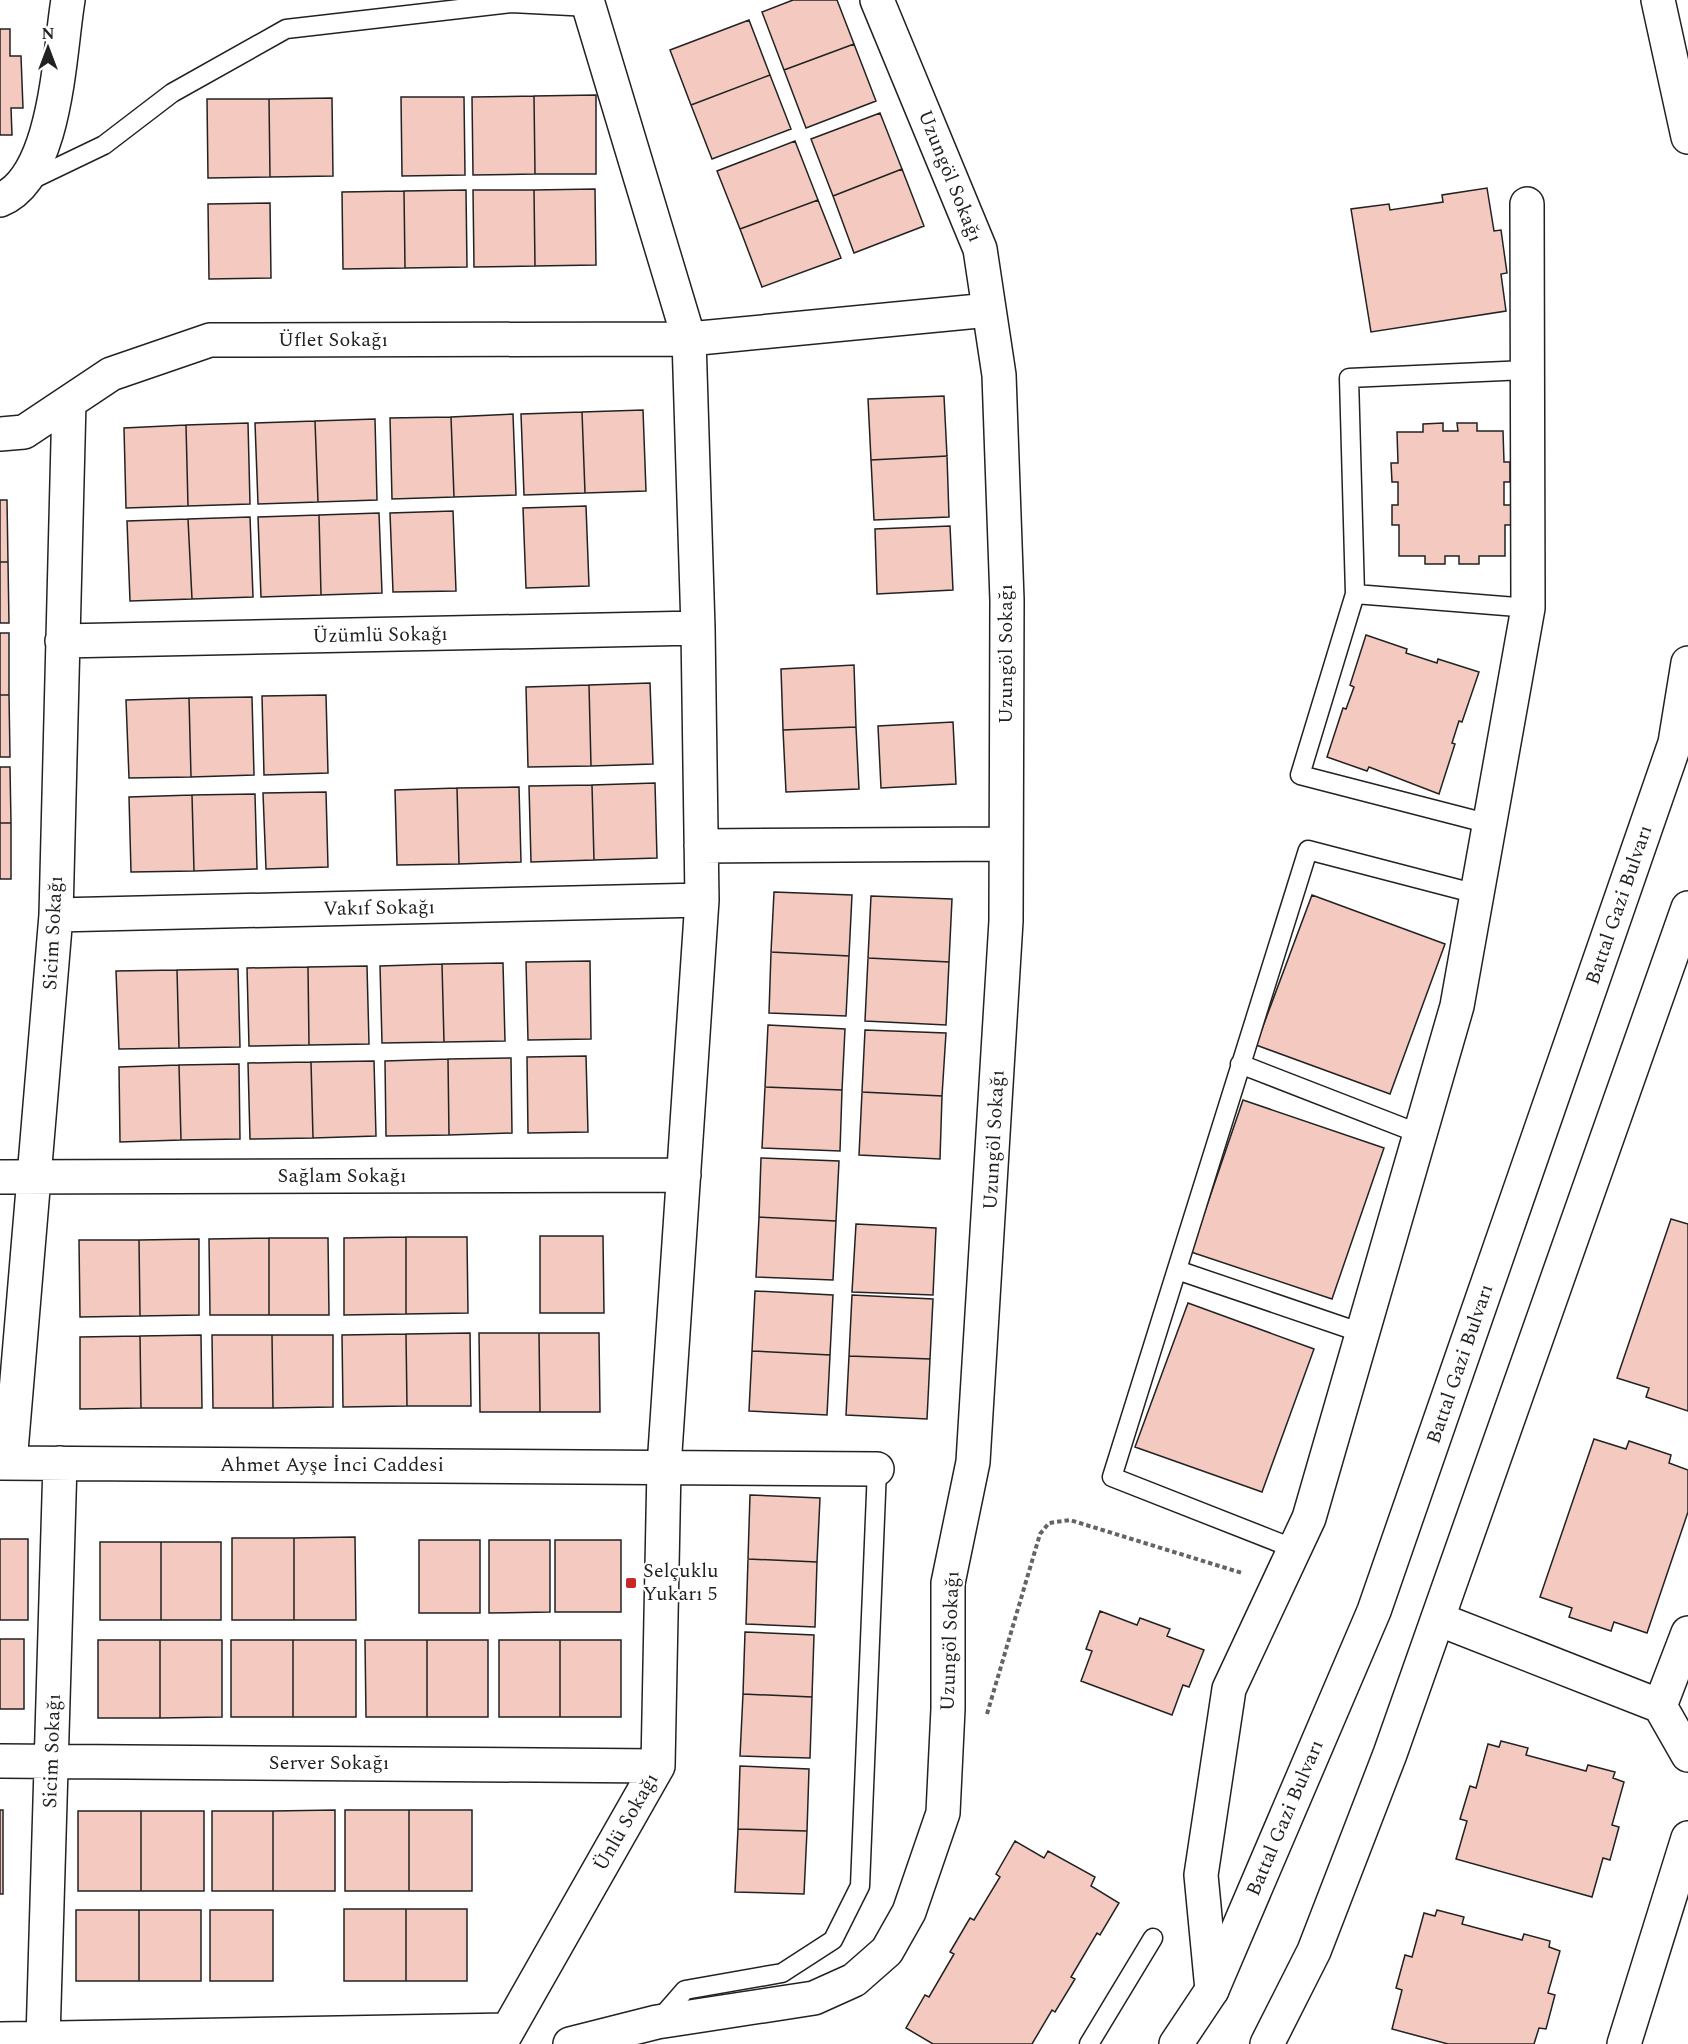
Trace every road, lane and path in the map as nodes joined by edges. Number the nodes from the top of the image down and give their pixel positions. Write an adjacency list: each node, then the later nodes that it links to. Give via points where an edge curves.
1 (68, 0): 6 (street, via 56,93 44,147)
2 (878, 0): 8 (street, Uzungöl Sokağı, via 980,249)
3 (1658, 0): 5 (street)
4 (588, 4): 6 (lane, via 511,3 286,29 172,93 104,145); 9 (street, Ünlü Sokağı)
5 (1688, 137)
6 (9, 194)
7 (1527, 204): 10 (street)
8 (989, 310): 9 (street, Üflet Sokağı); 19 (street, Uzungöl Sokağı, via 999,375 1007,600)
9 (689, 339): 11 (street, Üflet Sokağı, via 210,340 111,374); 15 (street, Ünlü Sokağı)
10 (1527, 370): 13 (lane, via 1349,378); 14 (street)
11 (69, 402): 12 (street, Üflet Sokağı, via 24,432); 16 (street, Sicim Sokağı)
12 (0, 434)
13 (1355, 594): 14 (lane); 18 (lane, via 1300,775)
14 (1528, 608): 18 (street)
15 (698, 628): 16 (street, Üzümlü Sokağı); 20 (street, Ünlü Sokağı)
16 (62, 641): 24 (street, Sicim Sokağı)
17 (1688, 663): 48 (street, Battal Gazi Bulvarı, via 1675,743 1374,1611)
18 (1490, 824): 21 (street)
19 (1006, 844): 20 (street); 49 (street, Uzungöl Sokağı, via 1005,944 973,1462 948,1583 943,1813 909,1912 887,1950 854,1980 814,1998)
20 (701, 846): 22 (street, Ünlü Sokağı)
21 (1477, 894): 25 (lane, via 1308,850); 26 (street, via 1457,1006)
22 (702, 900): 24 (street, Vakıf Sokağı); 27 (street, Ünlü Sokağı)
23 (1688, 908): 38 (street)
24 (56, 915): 29 (street, Sicim Sokağı)
25 (1240, 1064): 26 (lane); 30 (lane)
26 (1420, 1134): 31 (street)
27 (684, 1175): 29 (street, Sağlam Sokağı); 34 (street, Ünlü Sokağı)
28 (0, 1177): 29 (street, Sağlam Sokağı)
29 (34, 1177): 32 (street, Sicim Sokağı)
30 (1177, 1270): 31 (lane); 36 (lane, via 1112,1477)
31 (1362, 1333): 36 (street, via 1310,1518)
32 (5, 1463): 33 (street, Ahmet Ayşe İnci Caddesi)
33 (60, 1463): 34 (street, Ahmet Ayşe İnci Caddesi); 44 (street, Sicim Sokağı)
34 (664, 1467): 35 (street, Ahmet Ayşe İnci Caddesi); 45 (street, Ünlü Sokağı)
35 (877, 1469): 49 (lane, via 860,1886 833,1940 782,1973 685,1990)
36 (1295, 1549): 37 (street)
37 (1278, 1585): 41 (path, via 1070,1520 1049,1523 1040,1534); 48 (street, via 1229,1689 1201,1875)
38 (1438, 1619): 40 (street); 56 (street, via 1314,1950)
39 (1688, 1633): 40 (street)
40 (1660, 1706): 42 (street)
41 (984, 1719)
42 (1688, 1755)
43 (0, 1761): 44 (street, Server Sokağı)
44 (51, 1761): 45 (street, Server Sokağı); 52 (street, Sicim Sokağı)
45 (658, 1766): 50 (street, Ünlü Sokağı)
46 (1688, 1838): 57 (street)
47 (1153, 1938): 54 (lane)
48 (1212, 1990): 55 (street, Battal Gazi Bulvarı)
49 (657, 2022): 53 (street, Uzungöl Sokağı)
50 (504, 2037): 52 (street)
51 (0, 2039): 52 (street)
52 (41, 2042)
53 (570, 2044)
54 (1089, 2044)
55 (1176, 2044)
56 (1267, 2044)
57 (1624, 2044)

